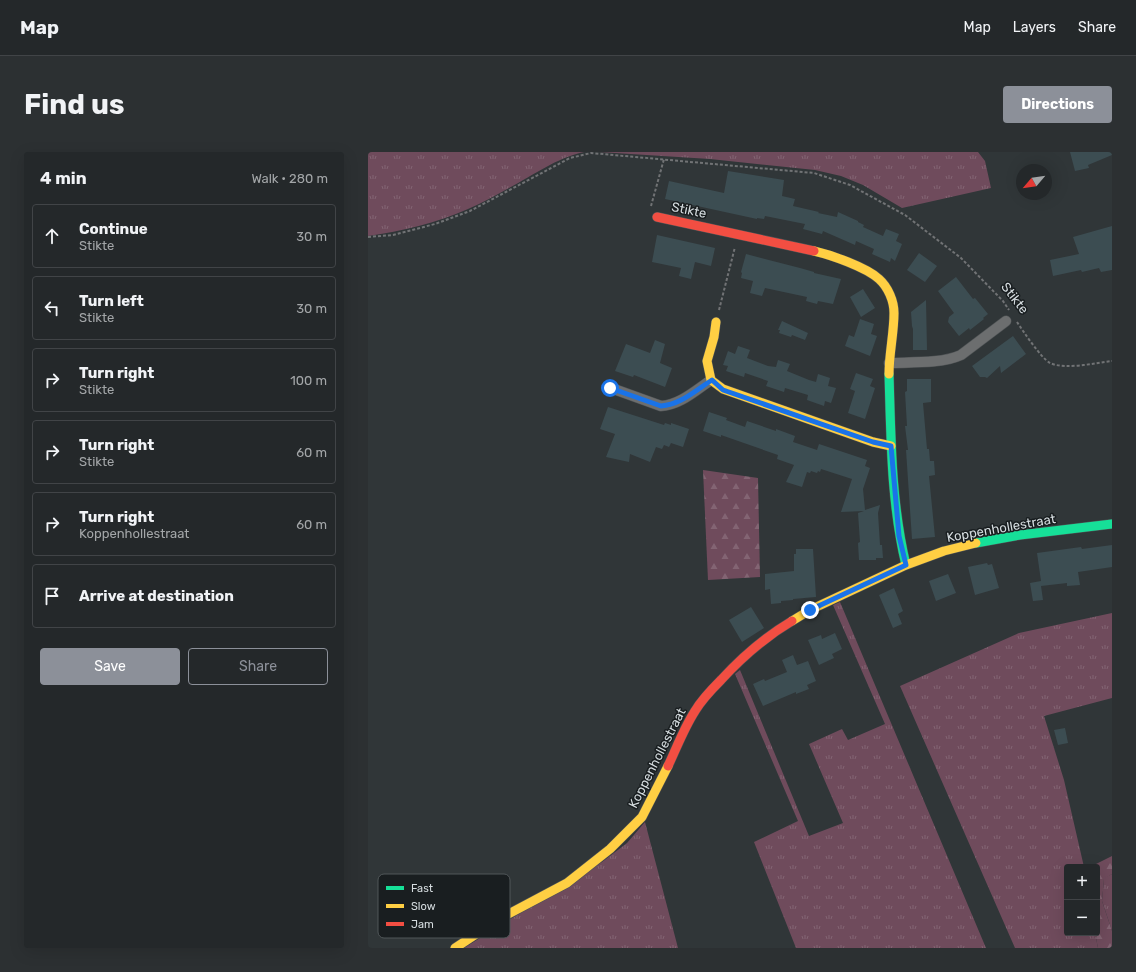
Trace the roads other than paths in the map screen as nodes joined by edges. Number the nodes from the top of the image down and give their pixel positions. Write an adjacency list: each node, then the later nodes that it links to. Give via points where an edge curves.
1 (657, 217): 4 (street, Stikte, via 826,254 867,271 879,279 892,300 894,312)
2 (1009, 319): 4 (street, Stikte, via 954,358)
3 (716, 322): 5 (street, via 707,361)
4 (889, 363): 7 (street, Stikte)
5 (712, 380): 6 (street, via 670,406 661,406); 7 (street, via 723,390)
6 (610, 388)
7 (891, 446): 9 (street, Stikte, via 899,536)
8 (1112, 524): 9 (street, Koppenhollestraat, via 982,542 944,551)
9 (906, 565): 10 (street, Koppenhollestraat, via 810,610 773,632 741,658 696,709 642,818 610,849 567,883)
10 (510, 913)
11 (470, 938): 12 (street, Koppenhollestraat)
12 (455, 948)

